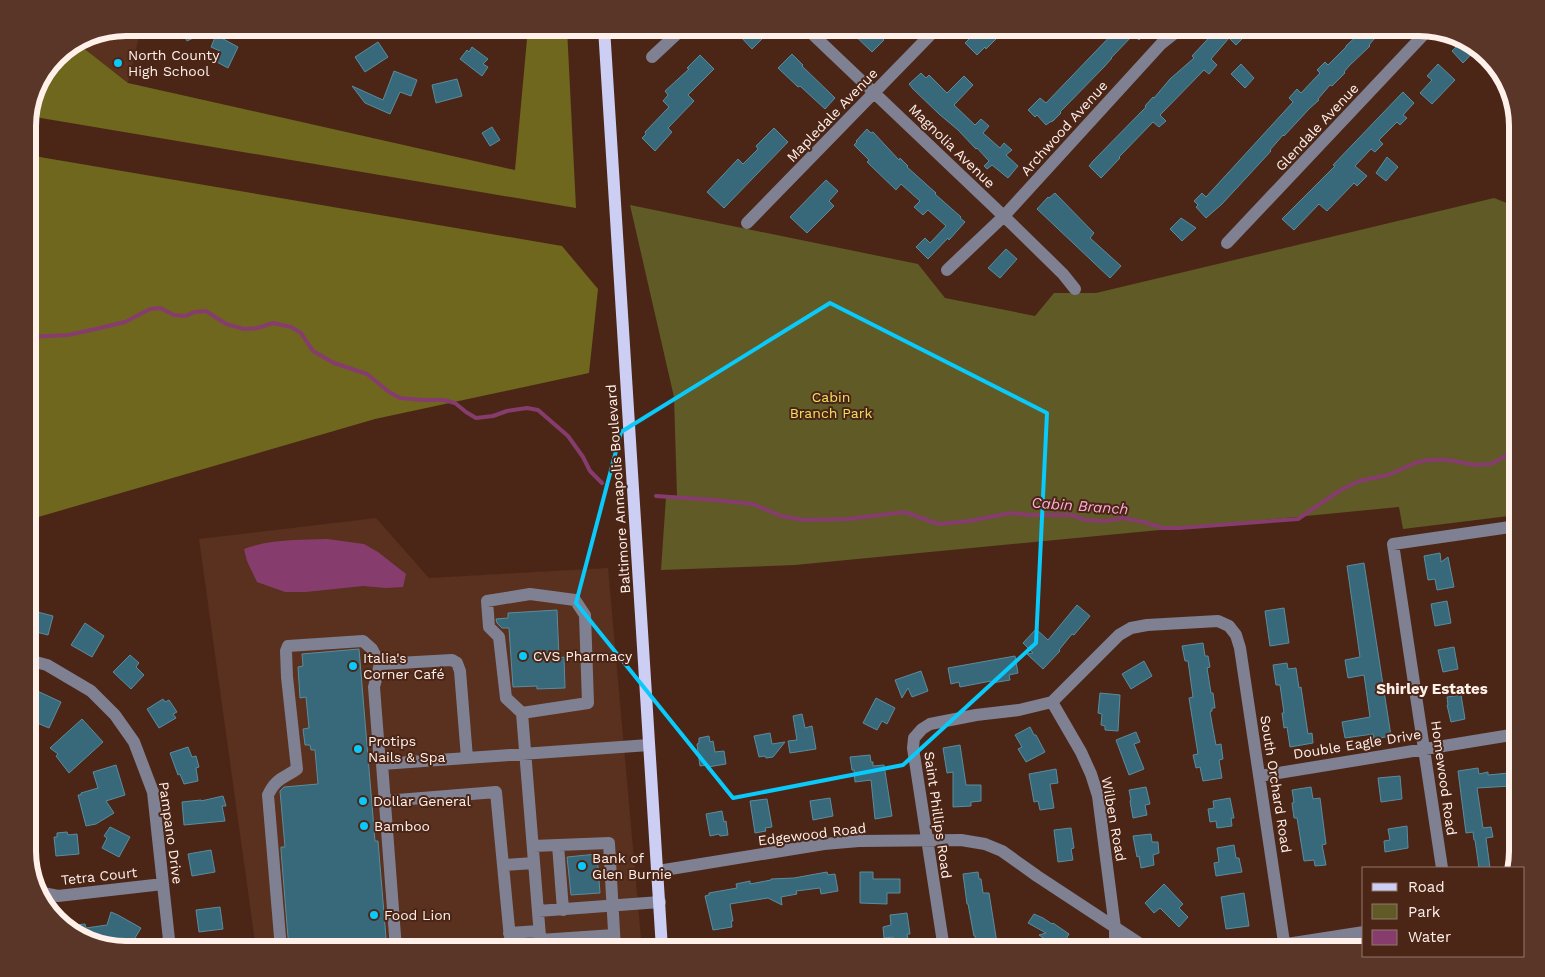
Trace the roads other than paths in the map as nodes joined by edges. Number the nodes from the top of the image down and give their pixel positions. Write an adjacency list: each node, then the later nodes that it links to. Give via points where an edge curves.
1 (605, 36): 20 (main road, Baltimore Annapolis Boulevard)
2 (674, 36): 7 (street)
3 (814, 36): 8 (street, Magnolia Avenue)
4 (929, 36): 8 (street, Mapledale Avenue)
5 (1171, 36): 9 (street, Archwood Avenue)
6 (1422, 36): 11 (street, Glendale Avenue)
7 (652, 57)
8 (874, 93): 9 (street, Magnolia Avenue); 10 (street, Mapledale Avenue)
9 (1004, 216): 12 (street, Archwood Avenue); 13 (street, Magnolia Avenue)
10 (747, 223)
11 (1227, 243)
12 (947, 270)
13 (1075, 289)
14 (1509, 527): 21 (street, Homewood Road, via 1393,544)
15 (36, 662): 34 (street, Pampano Drive, via 48,665 91,691 115,715 134,742 153,792)
16 (380, 664): 23 (street, via 452,660 457,663); 24 (street, via 374,687); 46 (street, via 364,641 288,646 286,651 297,769 278,780 268,795)
17 (1052, 702): 25 (street, South Orchard Road, via 1119,635 1131,628 1218,621 1229,626 1240,648); 27 (street, Saint Phillips Road, via 930,724 914,738); 40 (street, Wilben Road, via 1084,758 1098,796)
18 (522, 712): 18 (street, via 506,698 499,637 489,628 487,602 530,594 576,600 585,615 588,702); 22 (street)
19 (1509, 735): 21 (street, Double Eagle Drive)
20 (649, 745): 22 (street); 33 (main road, Baltimore Annapolis Boulevard)
21 (1425, 748): 25 (street, Double Eagle Drive); 32 (street, Homewood Road)
22 (526, 754): 23 (street); 29 (street)
23 (466, 758): 24 (street)
24 (382, 764): 26 (street)
25 (1260, 776): 54 (street, South Orchard Road)
26 (385, 801): 31 (street, via 496,792); 47 (street)
27 (927, 841): 33 (street, Edgewood Road, via 824,844); 40 (street, Edgewood Road, via 961,840 1002,851); 51 (street, Saint Phillips Road)
28 (558, 845): 29 (street); 37 (street, via 609,843); 38 (street)
29 (533, 846): 30 (street)
30 (534, 863): 31 (street); 39 (street)
31 (503, 865): 42 (street)
32 (1442, 867)
33 (658, 871): 36 (main road, Baltimore Annapolis Boulevard)
34 (163, 884): 35 (street, Tetra Court, via 58,896); 45 (street, Pampano Drive)
35 (47, 894)
36 (660, 902): 37 (street); 50 (main road, Baltimore Annapolis Boulevard)
37 (613, 906): 38 (street); 43 (street)
38 (563, 910): 39 (street)
39 (538, 911): 44 (street)
40 (1115, 928): 52 (street, Wilben Road); 53 (street, Edgewood Road)
41 (1362, 932): 55 (street)
42 (510, 933): 44 (street); 48 (street)
43 (614, 935): 44 (street); 49 (street)
44 (540, 940)
45 (169, 941)
46 (280, 941)
47 (395, 941)
48 (510, 941)
49 (614, 941)
50 (662, 941)
51 (943, 941)
52 (1114, 941)
53 (1134, 941)
54 (1284, 941)
55 (1317, 941)

